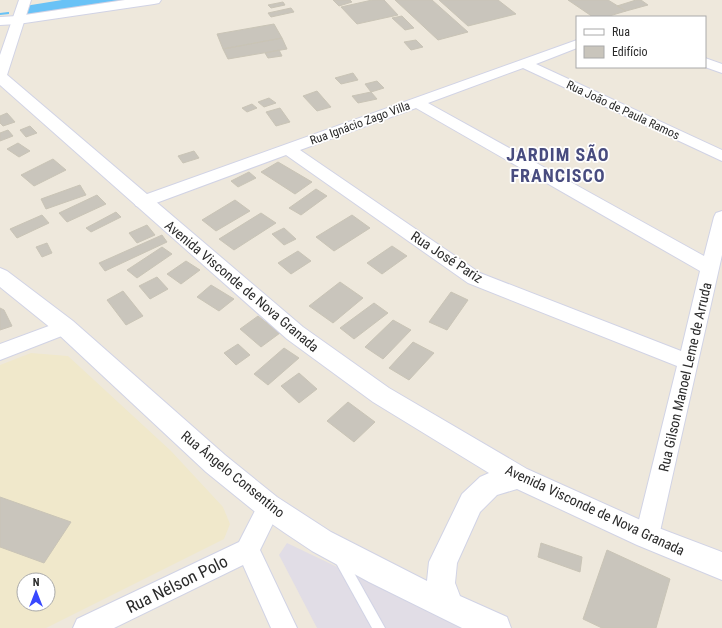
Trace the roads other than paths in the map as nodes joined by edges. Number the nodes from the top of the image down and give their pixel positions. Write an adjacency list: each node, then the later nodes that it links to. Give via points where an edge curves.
1 (74, 0): 4 (main road)
2 (154, 0): 4 (main road)
3 (0, 8): 4 (main road)
4 (22, 9): 5 (main road); 10 (street)
5 (0, 21)
6 (576, 44): 8 (street, Rua Ignácio Zago Villa)
7 (706, 62): 9 (street)
8 (523, 63): 11 (street, Rua Ignácio Zago Villa); 13 (street, Rua João de Paula Ramos)
9 (722, 69)
10 (0, 76): 14 (main road, Avenida Visconde de Nova Granada)
11 (416, 102): 12 (street, Rua Ignácio Zago Villa); 16 (street)
12 (288, 149): 14 (street, Rua Ignácio Zago Villa); 20 (street, Rua José Pariz, via 474,278)
13 (722, 156)
14 (142, 202): 21 (main road, Avenida Visconde de Nova Granada, via 295,333 381,395)
15 (722, 217): 16 (street, Rua Gilson Manoel Leme de Arruda)
16 (710, 268): 20 (street, Rua Gilson Manoel Leme de Arruda)
17 (0, 276): 18 (main road, Rua Ângelo Consentino)
18 (65, 327): 19 (street); 22 (main road, Rua Ângelo Consentino, via 208,457)
19 (0, 352)
20 (688, 362): 23 (street, Rua Gilson Manoel Leme de Arruda)
21 (518, 476): 23 (main road, Avenida Visconde de Nova Granada); 27 (main road, via 489,485 472,503 443,562 440,583)
22 (269, 506): 24 (main road, Rua Ângelo Consentino); 25 (street)
23 (647, 536): 26 (main road, Avenida Visconde de Nova Granada)
24 (334, 549): 27 (main road, Rua Ângelo Consentino); 30 (lane)
25 (248, 550): 28 (street, Rua Nélson Polo); 29 (street)
26 (722, 566)
27 (448, 607): 31 (main road, Rua Ângelo Consentino)
28 (86, 628)
29 (284, 628)
30 (379, 628)
31 (496, 628)

